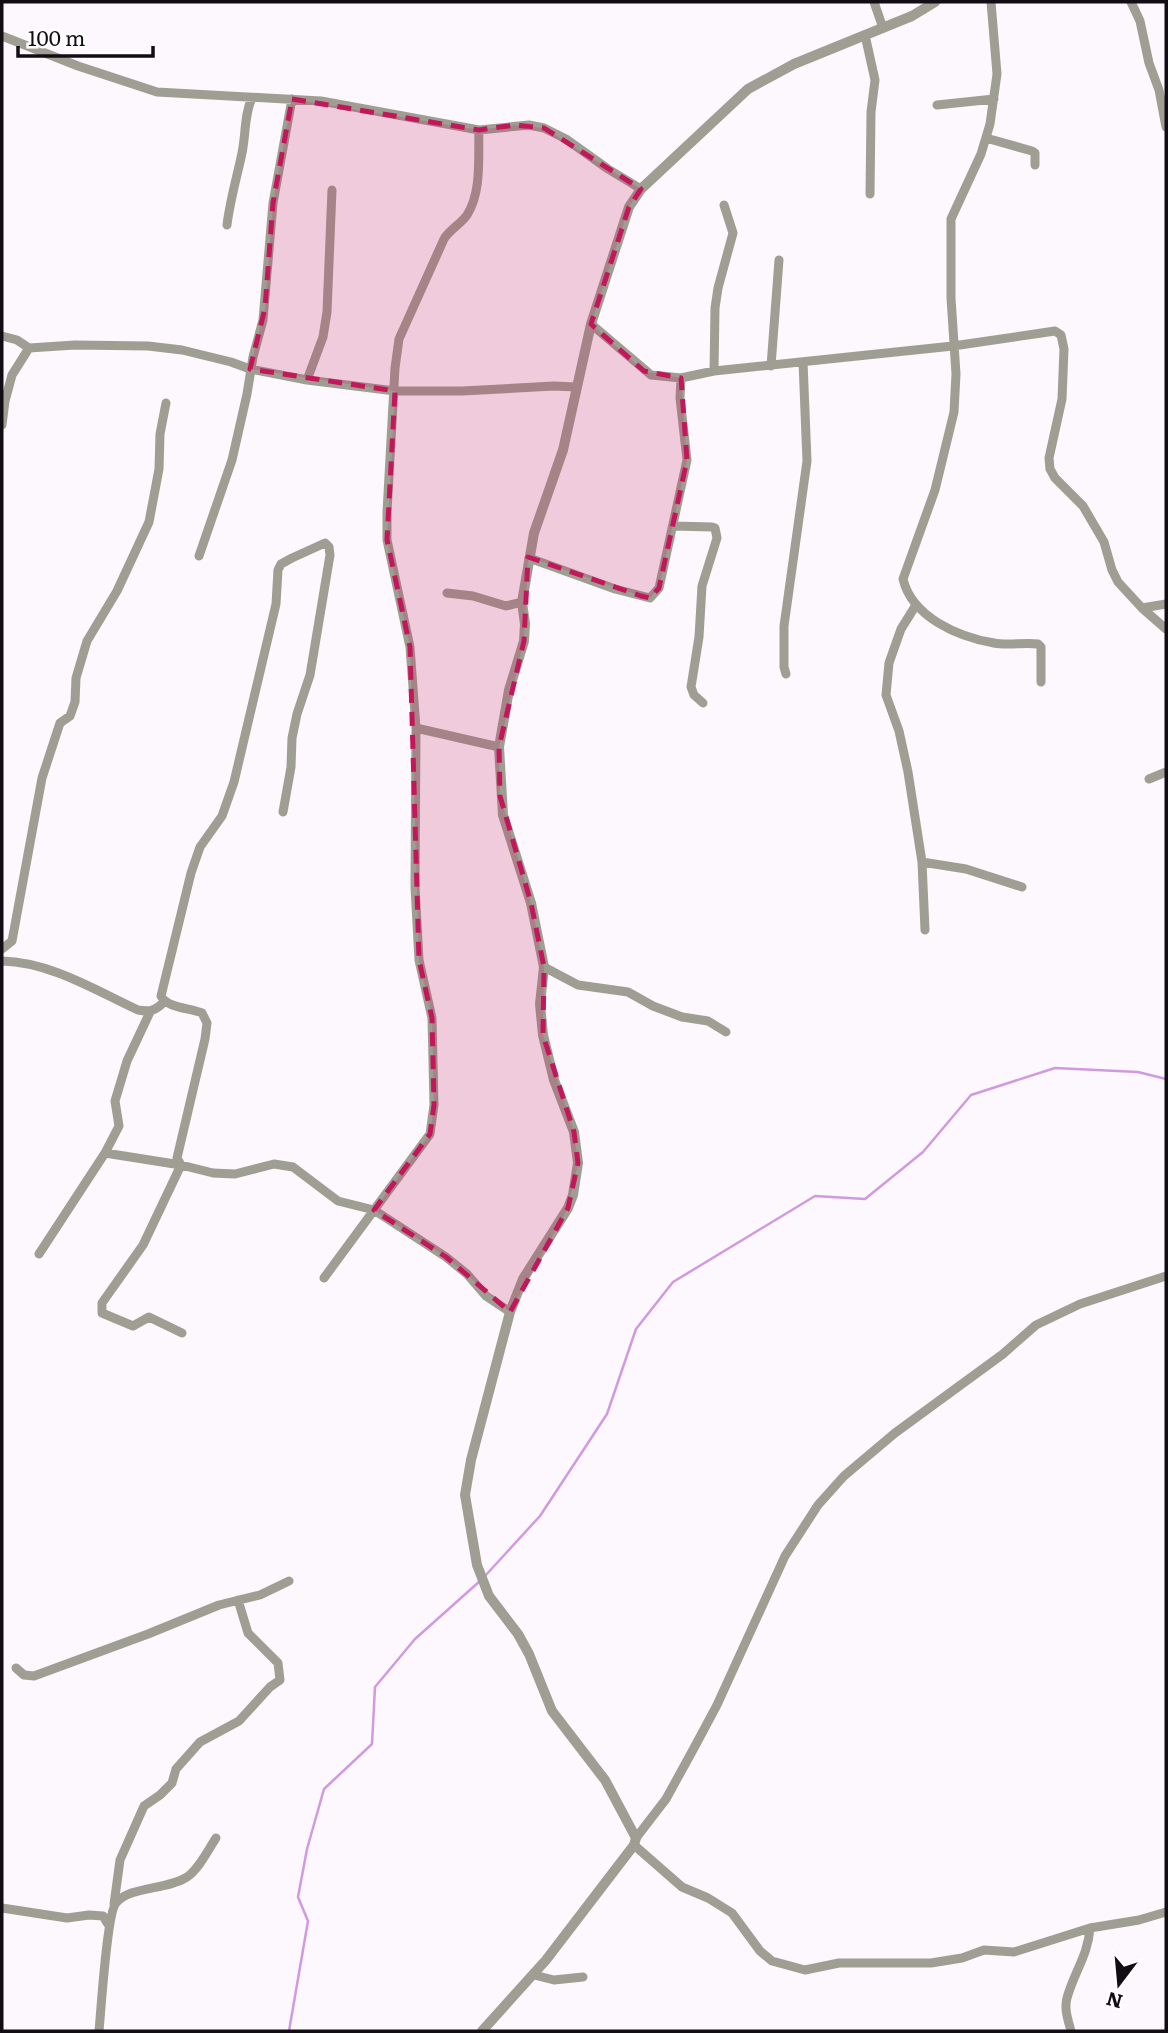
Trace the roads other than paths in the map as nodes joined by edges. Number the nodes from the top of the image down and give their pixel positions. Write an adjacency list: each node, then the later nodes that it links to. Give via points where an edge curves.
1 (874, 2): 5 (street)
2 (935, 2): 5 (street)
3 (991, 2): 10 (street, via 997,62)
4 (1131, 2): 12 (street, via 1140,21)
5 (883, 28): 6 (street)
6 (865, 35): 16 (street, via 748,89); 18 (street, via 875,80)
7 (2, 36): 8 (street, via 157,92)
8 (253, 98): 9 (street); 20 (street)
9 (292, 99): 13 (street); 28 (street, via 273,204 265,307)
10 (994, 99): 11 (street); 14 (street)
11 (937, 105)
12 (1166, 127)
13 (479, 130): 16 (street, via 515,124 544,128); 33 (street, via 470,209 444,239 399,339)
14 (986, 138): 15 (street, via 1032,150); 24 (street, via 951,219)
15 (1035, 165)
16 (641, 188): 22 (street, via 629,207)
17 (332, 190): 31 (street, via 327,312)
18 (870, 194)
19 (724, 205): 29 (street, via 733,233 717,298)
20 (227, 225)
21 (779, 260): 27 (street)
22 (591, 324): 30 (street, via 644,371); 32 (street)
23 (2, 336): 25 (street)
24 (953, 346): 26 (street); 42 (street, via 954,412 935,490 904,579 906,593); 43 (street, via 1055,331 1061,335 1062,399 1050,469 1083,506 1104,541 1118,582)
25 (29, 348): 28 (street, via 148,346 183,350); 35 (street, via 12,374)
26 (803, 362): 27 (street); 45 (street, via 807,461 784,626)
27 (771, 366): 29 (street)
28 (250, 369): 31 (street); 37 (street, via 232,460)
29 (714, 371): 30 (street)
30 (681, 378): 36 (street, via 687,460)
31 (307, 380): 33 (street)
32 (576, 387): 33 (street); 38 (street, via 563,450)
33 (395, 391): 48 (street, via 387,540 410,648)
34 (166, 403): 56 (street, via 149,522 87,641 73,709 60,723 42,778 12,941)
35 (2, 425)
36 (673, 526): 38 (street, via 659,588 650,598); 47 (street, via 712,527 717,532 702,586 691,687)
37 (199, 556)
38 (529, 558): 40 (street)
39 (447, 593): 40 (street, via 506,606)
40 (522, 602): 49 (street, via 524,642)
41 (1166, 604): 43 (street)
42 (916, 605): 46 (street, via 948,630 995,644 1038,644); 53 (street, via 889,663 886,695 908,772)
43 (1142, 608): 44 (street)
44 (1166, 629)
45 (786, 674)
46 (1041, 682)
47 (703, 703)
48 (416, 728): 49 (street); 64 (street, via 419,960 432,1018 434,1105 430,1134)
49 (499, 747): 58 (street, via 503,815 531,902)
50 (1166, 772): 51 (street)
51 (1149, 779)
52 (283, 812): 59 (street, via 292,738 319,627 330,555 325,543 281,564 278,570 276,604 234,782 222,816 200,847 191,873 161,996)
53 (922, 862): 54 (street, via 967,869); 55 (street)
54 (1022, 887)
55 (925, 930)
56 (2, 949)
57 (2, 961): 60 (street, via 55,972)
58 (544, 967): 61 (street, via 579,985 628,992); 68 (street, via 542,1035 574,1132 578,1163 568,1208 523,1279)
59 (164, 1002): 60 (street); 63 (street, via 202,1013 207,1023 177,1158)
60 (150, 1012): 62 (street, via 127,1061 115,1101 120,1126)
61 (726, 1032)
62 (105, 1153): 63 (street); 65 (street)
63 (181, 1165): 64 (street, via 235,1174 274,1164 293,1167 338,1201); 69 (street, via 143,1245 102,1303 102,1313 133,1326 149,1317)
64 (374, 1210): 67 (street); 68 (street, via 446,1256 486,1296)
65 (39, 1254)
66 (1166, 1276): 74 (street, via 1080,1304 1036,1325 844,1476 818,1505 785,1556 694,1748)
67 (324, 1278)
68 (510, 1312): 74 (street, via 466,1489 477,1564 489,1596 529,1654 552,1712 605,1780)
69 (183, 1333)
70 (289, 1581): 71 (street)
71 (238, 1600): 72 (street, via 34,1676); 75 (street, via 248,1633 278,1663 280,1679 239,1721 200,1742 176,1769 172,1783 144,1806 120,1860)
72 (16, 1668)
73 (216, 1838): 75 (street, via 188,1877 126,1894)
74 (635, 1842): 79 (street, via 682,1887 732,1913 772,1961 794,1969 940,1962 984,1950 1014,1952); 80 (street)
75 (114, 1904): 78 (street)
76 (2, 1908): 78 (street, via 66,1918 103,1916)
77 (1166, 1912): 79 (street)
78 (108, 1924): 82 (street)
79 (1090, 1927): 84 (street, via 1089,1945 1066,1999)
80 (534, 1975): 81 (street, via 554,1980); 83 (street)
81 (583, 1977)
82 (99, 2031)
83 (482, 2031)
84 (1071, 2031)

